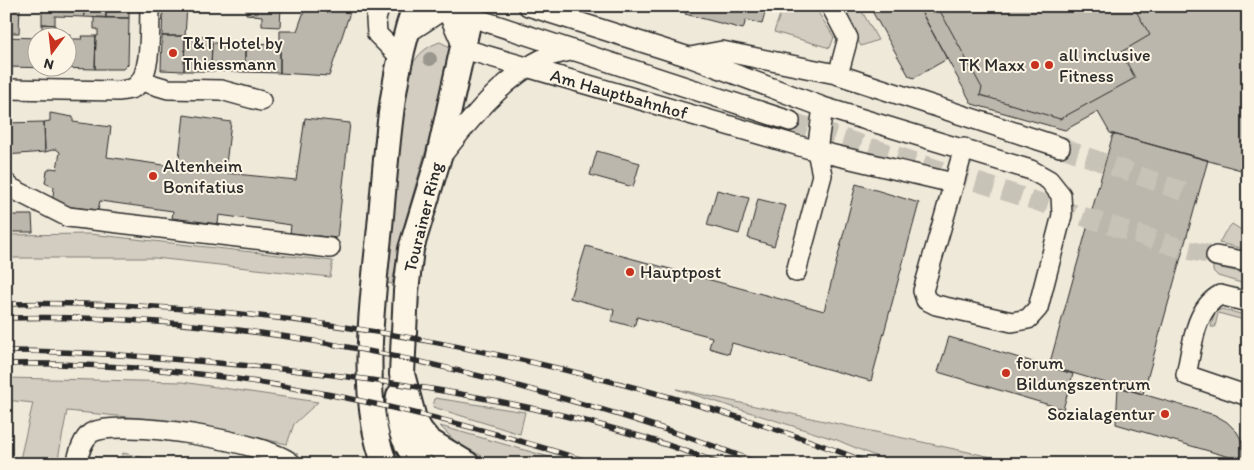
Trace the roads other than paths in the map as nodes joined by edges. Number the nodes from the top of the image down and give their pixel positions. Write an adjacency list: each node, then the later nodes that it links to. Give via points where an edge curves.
1 (150, 6): 17 (street, via 148,58)
2 (380, 6): 13 (street, via 376,19 377,34)
3 (415, 6): 10 (main road, Tourainer Ring)
4 (528, 6): 9 (street)
5 (574, 6): 9 (street)
6 (831, 6): 15 (street, via 848,38)
7 (446, 7): 8 (street); 10 (street); 11 (street)
8 (471, 12): 11 (main road, Tourainer Ring); 12 (street)
9 (609, 31): 14 (street)
10 (406, 34): 13 (main road, Tourainer Ring)
11 (464, 49): 16 (street, Am Hauptbahnhof); 25 (main road, Tourainer Ring)
12 (570, 51): 16 (street, via 546,57); 21 (street)
13 (400, 57): 37 (main road, Tourainer Ring, via 388,134 370,388 379,449)
14 (689, 58): 20 (street); 22 (street, via 722,51 836,74)
15 (841, 64)
16 (527, 68): 24 (street, Am Hauptbahnhof); 25 (street, via 491,98)
17 (141, 81): 18 (street, via 134,88 119,91); 19 (street, via 168,89 221,90)
18 (6, 89)
19 (261, 101)
20 (824, 107): 23 (street); 24 (street)
21 (790, 121)
22 (1060, 147)
23 (964, 148): 27 (street); 27 (street, via 1031,170 1049,180 1061,195 1062,215 1038,308 1028,319 1012,322 926,300 923,291)
24 (817, 151): 27 (street, Am Hauptbahnhof); 31 (street, via 822,175)
25 (438, 160): 33 (main road, Tourainer Ring, via 412,249 406,291)
26 (6, 183): 28 (street, via 68,217)
27 (953, 183)
28 (330, 248)
29 (1216, 256): 30 (street)
30 (1248, 262)
31 (796, 272)
32 (1248, 302): 34 (street, via 1220,295 1210,300 1198,324 1186,375)
33 (402, 374): 38 (main road, via 397,406 400,434); 39 (main road, Tourainer Ring, via 420,430 429,441)
34 (1248, 396)
35 (76, 464): 36 (street, via 84,441 92,433 106,430 187,432 274,452)
36 (292, 464)
37 (385, 464)
38 (421, 464)
39 (467, 464)

